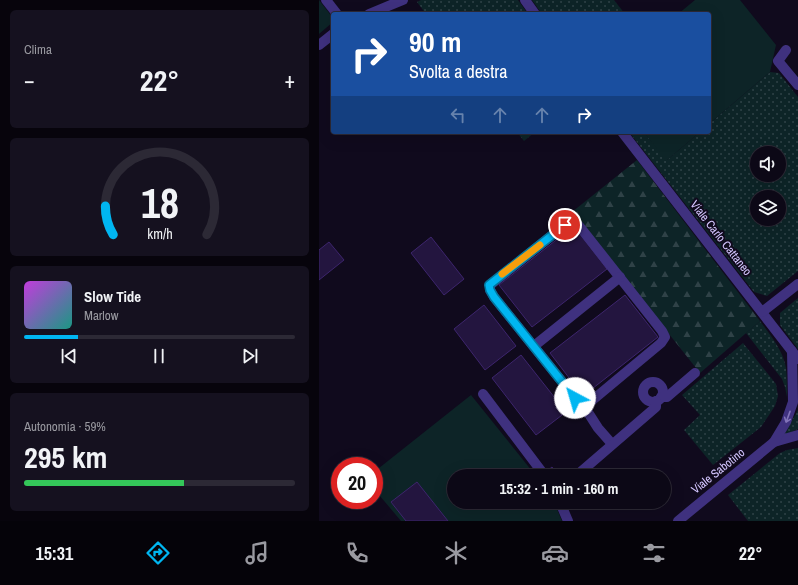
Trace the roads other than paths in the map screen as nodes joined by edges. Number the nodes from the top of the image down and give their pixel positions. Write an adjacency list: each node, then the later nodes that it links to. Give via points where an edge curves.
1 (326, 0): 4 (street)
2 (403, 0): 5 (street)
3 (525, 0): 6 (street)
4 (335, 12)
5 (374, 12)
6 (534, 12)
7 (331, 36): 8 (street)
8 (319, 45)
9 (786, 50): 10 (street, via 778,61)
10 (798, 85)
11 (624, 134): 14 (street, Viale Carlo Cattaneo)
12 (620, 277): 15 (street); 15 (street, via 575,222 565,225 489,285 494,297); 21 (street, via 665,338 589,403)
13 (798, 284): 14 (street)
14 (762, 312): 16 (street, Viale Carlo Cattaneo)
15 (533, 346): 21 (street)
16 (792, 351): 17 (street, Viale Carlo Cattaneo); 20 (street)
17 (798, 359)
18 (695, 373): 24 (street, via 667,398 659,399 656,406)
19 (483, 394): 25 (street)
20 (795, 401): 23 (street, one-way to 23)
21 (581, 403): 24 (street)
22 (798, 435): 23 (street)
23 (774, 442): 29 (street, Viale Sabotino)
24 (612, 444): 26 (street)
25 (540, 469)
26 (584, 469)
27 (563, 509): 28 (street)
28 (568, 521)
29 (678, 521)

